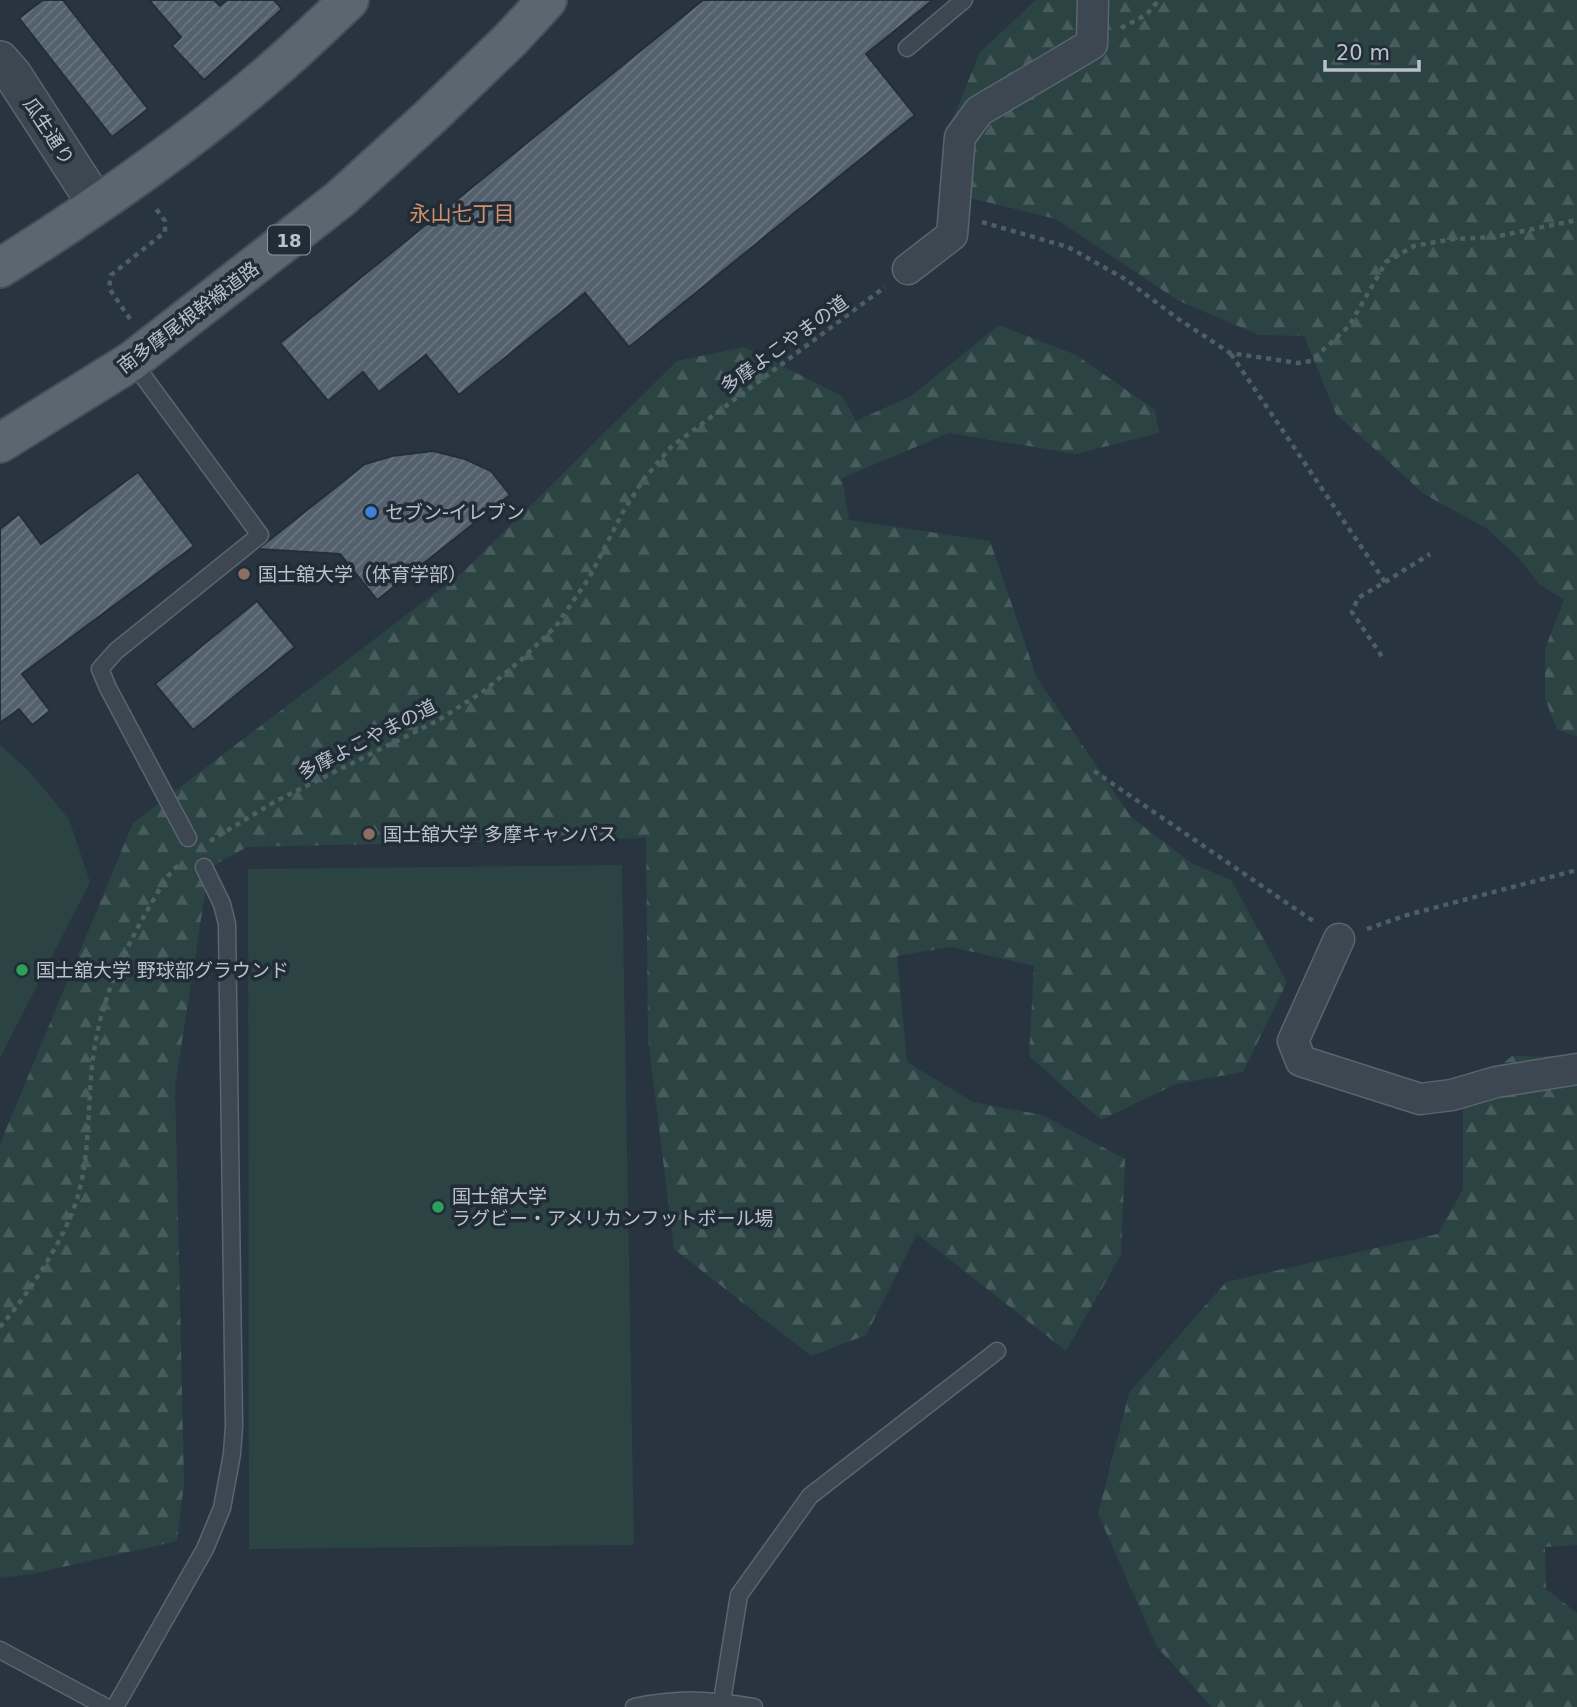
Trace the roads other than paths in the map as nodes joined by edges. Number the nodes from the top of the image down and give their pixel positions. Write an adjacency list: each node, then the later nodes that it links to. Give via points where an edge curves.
1 (349, 0): 7 (main road, via 279,66)
2 (547, 0): 10 (main road, 南多摩尾根幹線道路 / 18, via 466,83 340,199)
3 (964, 0): 5 (lane)
4 (1093, 0): 9 (street, via 1092,44 979,111 960,137 951,235)
5 (907, 48)
6 (0, 60): 7 (street, 瓜生通り)
7 (97, 205): 8 (main road)
8 (0, 268)
9 (908, 269)
10 (134, 344): 11 (main road, 南多摩尾根幹線道路 / 18); 12 (lane, via 260,535 116,651 100,669)
11 (0, 443)
12 (187, 838)
13 (204, 867): 20 (lane, via 227,924 232,1454 222,1508 205,1549)
14 (1339, 939): 15 (street, via 1293,1041 1301,1061 1420,1099)
15 (1577, 1069)
16 (997, 1351): 18 (lane, via 810,1496 739,1595)
17 (0, 1650): 19 (lane)
18 (722, 1701): 21 (lane, via 667,1700); 22 (lane)
19 (106, 1707)
20 (115, 1707)
21 (634, 1707)
22 (754, 1707)

